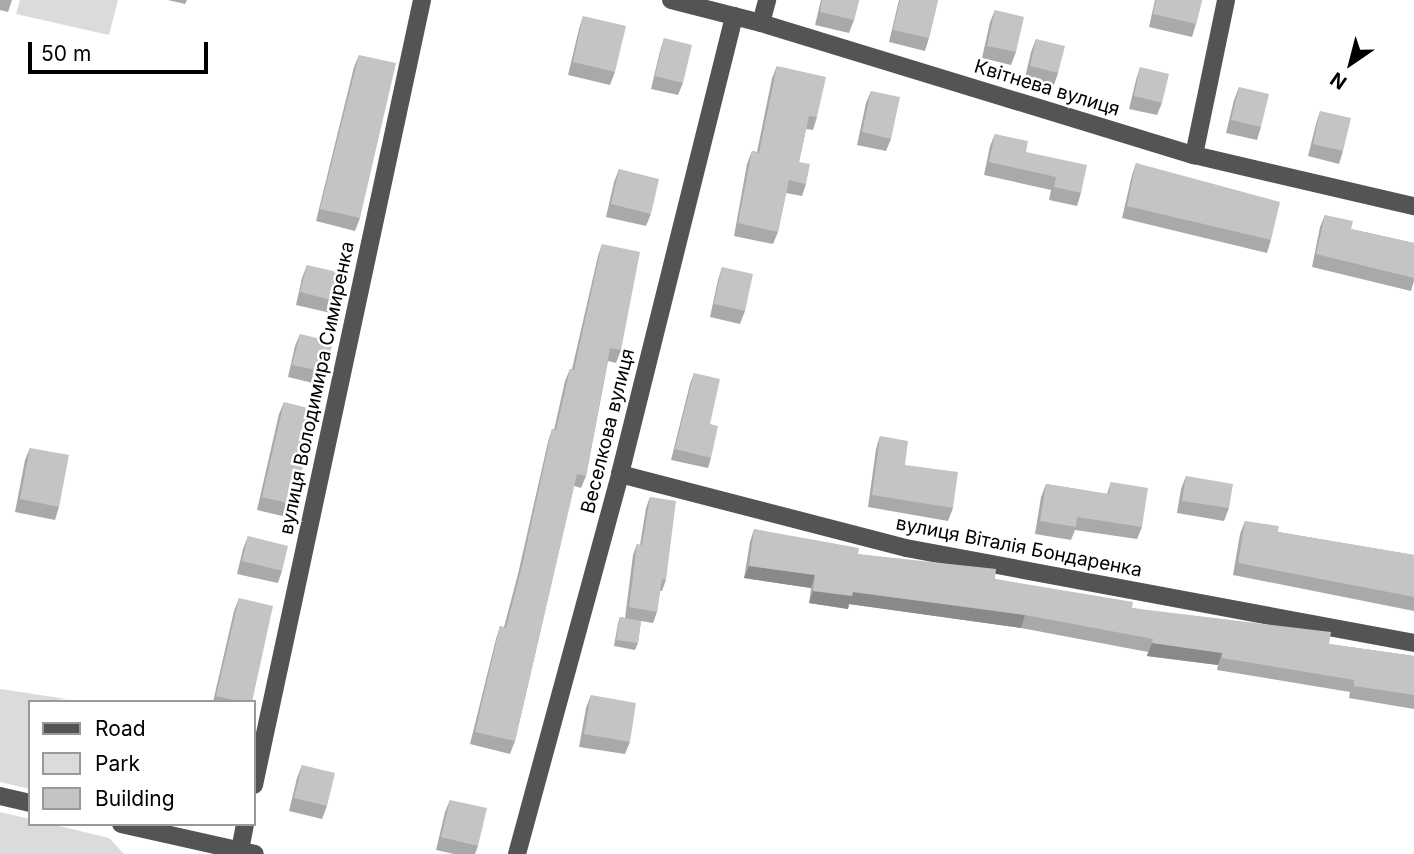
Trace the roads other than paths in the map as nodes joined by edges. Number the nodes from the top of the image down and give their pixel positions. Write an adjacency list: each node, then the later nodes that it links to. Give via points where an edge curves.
1 (422, 0): 11 (street, вулиця Володимира Симиренка)
2 (671, 0): 5 (street, Квітнева вулиця)
3 (767, 0): 6 (street)
4 (1226, 0): 7 (street)
5 (734, 16): 6 (street, Квітнева вулиця); 9 (street, Веселкова вулиця)
6 (761, 23): 7 (street, Квітнева вулиця)
7 (1194, 155): 8 (street, Квітнева вулиця)
8 (1414, 206)
9 (620, 474): 10 (street, вулиця Віталія Бондаренка, via 906,548); 18 (street, Веселкова вулиця)
10 (1414, 643)
11 (256, 776)
12 (0, 796): 13 (street)
13 (28, 803)
14 (126, 826): 16 (street)
15 (245, 826): 17 (street)
16 (183, 847): 17 (street)
17 (248, 852)
18 (517, 854)

